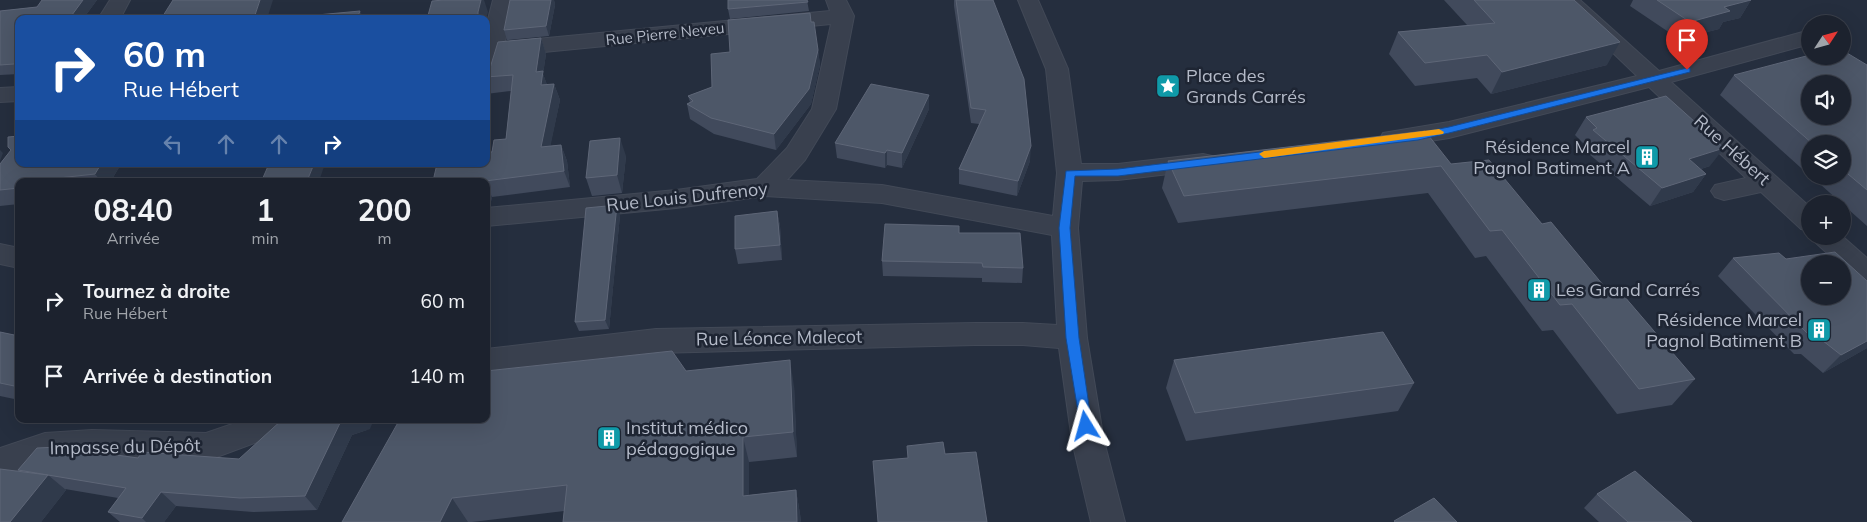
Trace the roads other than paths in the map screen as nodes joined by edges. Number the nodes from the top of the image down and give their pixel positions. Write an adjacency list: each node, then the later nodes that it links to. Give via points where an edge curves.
1 (120, 0): 6 (street)
2 (503, 0): 8 (street)
3 (1028, 0): 14 (street, via 1057,69)
4 (1568, 0): 9 (street, Rue Hébert)
5 (840, 8): 8 (street, Rue Pierre Neveu); 16 (street, via 824,109 796,154)
6 (111, 15)
7 (1801, 39): 9 (street)
8 (490, 51)
9 (1654, 79): 12 (street, via 1449,130); 15 (street, Rue Hébert)
10 (15, 94): 11 (street)
11 (0, 95)
12 (1368, 142)
13 (1220, 160): 14 (street, via 1118,172)
14 (1070, 173): 20 (street)
15 (1767, 182): 17 (street); 18 (street, Rue Hébert)
16 (765, 187): 19 (street, Rue Louis Dufrenoy); 20 (street, Rue Louis Dufrenoy, via 882,194)
17 (1724, 191)
18 (1801, 214)
19 (490, 217)
20 (1065, 228): 25 (street)
21 (1836, 245): 24 (street)
22 (0, 254): 23 (street)
23 (15, 257)
24 (1867, 274)
25 (1072, 338): 26 (street, Rue Léonce Malecot, via 976,334 663,341); 29 (street, via 1088,441)
26 (490, 361)
27 (269, 423): 28 (street, Impasse du Dépôt, via 206,447 83,444 45,447)
28 (0, 462)
29 (1108, 522)

